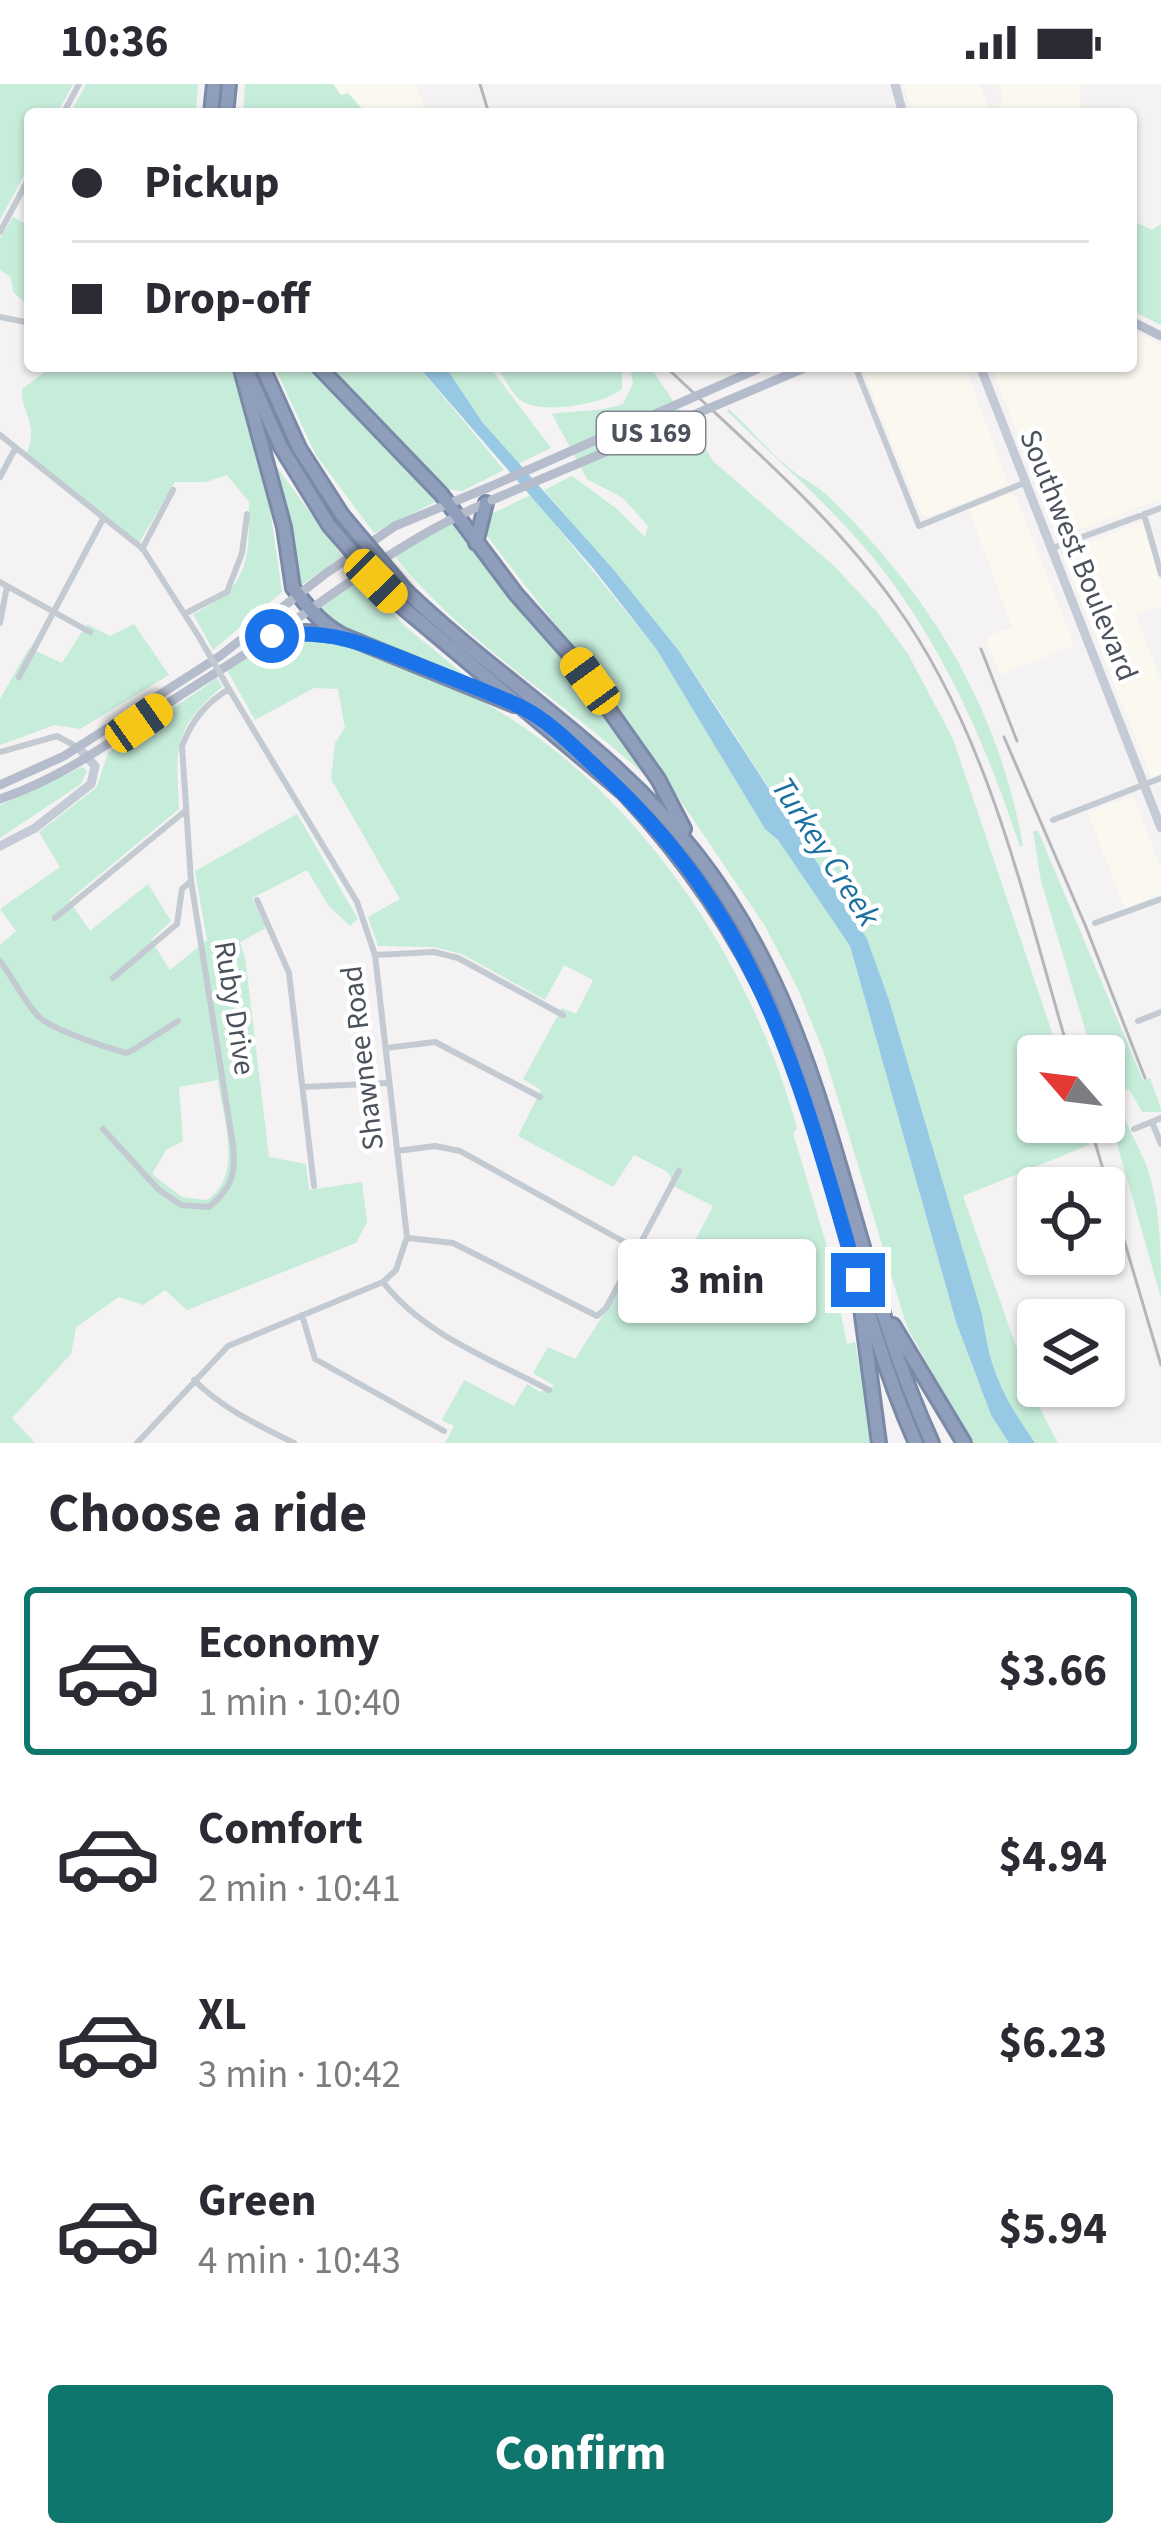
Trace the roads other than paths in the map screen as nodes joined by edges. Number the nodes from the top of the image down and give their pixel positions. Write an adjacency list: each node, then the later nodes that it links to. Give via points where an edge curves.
1 (24, 187): 2 (street)
2 (0, 232)
3 (243, 372): 29 (highway)
4 (244, 372): 23 (highway, via 281,447)
5 (265, 372): 23 (highway)
6 (324, 372): 17 (highway)
7 (751, 372): 16 (main road, US 169, bridge)
8 (794, 372): 16 (main road, US 169, bridge)
9 (857, 372): 14 (street, via 919,526)
10 (982, 372): 14 (main road, Southwest Boulevard)
11 (0, 435): 12 (street, Shawnee Road)
12 (15, 449): 13 (street); 22 (street, Shawnee Road)
13 (0, 477)
14 (1024, 483): 26 (main road, Southwest Boulevard)
15 (173, 490): 25 (street)
16 (488, 497): 17 (main road, US 169); 21 (main road, US 169); 24 (highway)
17 (446, 502): 21 (highway); 29 (main road, US 169, via 395,526)
18 (1161, 508): 20 (street)
19 (247, 514): 32 (street, via 227,592)
20 (1144, 514): 26 (street); 27 (street)
21 (454, 516): 24 (highway); 30 (main road, US 169)
22 (103, 520): 25 (street, Shawnee Road); 31 (street)
23 (335, 520): 39 (highway, bridge, via 393,599); 51 (highway, bridge, via 462,640 592,743)
24 (476, 544): 51 (highway, via 590,681 658,779)
25 (142, 549): 32 (street, Shawnee Road)
26 (1050, 549): 44 (main road, Southwest Boulevard)
27 (1161, 574)
28 (3, 584): 31 (street); 33 (street)
29 (297, 594): 30 (highway); 40 (main road, US 169, via 220,656)
30 (310, 608): 35 (highway); 36 (main road, US 169)
31 (54, 612): 34 (street); 37 (street)
32 (185, 614): 38 (street, Shawnee Road, bridge)
33 (0, 623)
34 (90, 632)
35 (342, 635): 36 (highway); 39 (highway)
36 (272, 636): 42 (main road, US 169)
37 (19, 677)
38 (229, 688): 47 (street, Ruby Drive, via 203,709 182,746); 57 (street, Shawnee Road, via 357,902)
39 (526, 710): 77 (highway, via 651,822 738,945 788,1048)
40 (79, 748): 41 (street, via 57,736); 42 (main road); 45 (main road, US 169)
41 (0, 752)
42 (89, 756): 46 (main road, US 169); 50 (main road, via 96,772 86,790)
43 (1161, 778): 44 (street)
44 (1144, 784): 48 (street); 49 (main road, Southwest Boulevard)
45 (0, 785)
46 (0, 799)
47 (184, 812): 52 (street, Ruby Drive); 55 (street)
48 (1053, 820)
49 (1161, 828)
50 (0, 846)
51 (698, 857): 79 (highway, via 788,1008)
52 (190, 881): 59 (street, via 177,924); 69 (street, Ruby Drive, via 236,1172 208,1207 181,1204)
53 (256, 899): 66 (street, via 289,973)
54 (1161, 899): 56 (street)
55 (55, 918)
56 (1095, 923)
57 (375, 956): 61 (street, via 458,958); 64 (street, Shawnee Road)
58 (0, 962): 62 (street, via 57,1029 126,1053)
59 (113, 978)
60 (1161, 1012): 63 (street)
61 (563, 1015)
62 (178, 1021)
63 (1138, 1021)
64 (386, 1048): 65 (street, Shawnee Road); 67 (street, via 435,1042)
65 (390, 1083): 66 (street); 72 (street, Shawnee Road)
66 (302, 1087): 74 (street)
67 (539, 1097)
68 (1156, 1120): 70 (street); 71 (street)
69 (103, 1129)
70 (1134, 1129)
71 (1161, 1144)
72 (397, 1151): 75 (street, Shawnee Road); 76 (street, via 460,1151)
73 (679, 1171): 76 (street)
74 (314, 1186)
75 (407, 1238): 76 (street, via 452,1244 591,1316 606,1308); 78 (street)
76 (638, 1249)
77 (858, 1280): 86 (highway); 87 (highway)
78 (383, 1282): 80 (street); 82 (street, via 428,1326)
79 (880, 1303): 88 (highway); 89 (highway)
80 (302, 1315): 81 (street, via 228,1346); 83 (street, via 315,1359)
81 (194, 1380): 84 (street); 85 (street)
82 (548, 1390)
83 (444, 1430)
84 (138, 1443)
85 (294, 1443)
86 (880, 1443)
87 (916, 1443)
88 (932, 1443)
89 (964, 1443)

